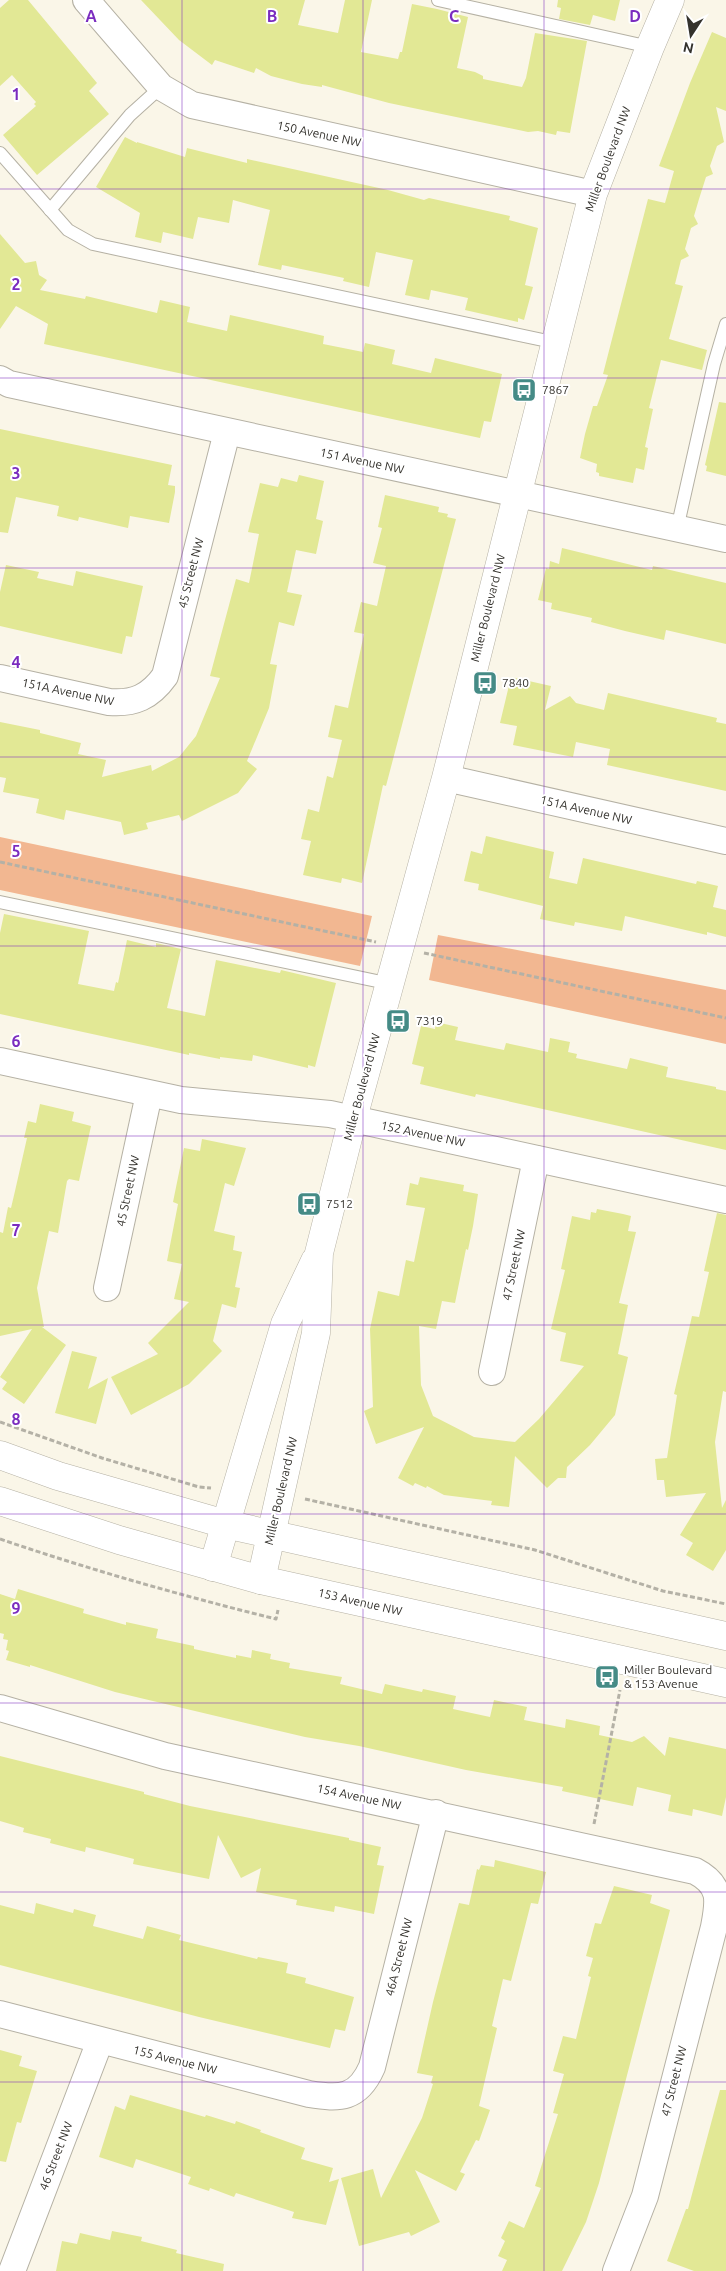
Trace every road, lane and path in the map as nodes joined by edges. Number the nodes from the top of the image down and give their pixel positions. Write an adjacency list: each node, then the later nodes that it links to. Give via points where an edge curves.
1 (86, 0): 5 (street, 150 Avenue NW)
2 (438, 0): 4 (lane)
3 (670, 0): 4 (street, Miller Boulevard NW)
4 (650, 46): 7 (street, Miller Boulevard NW)
5 (161, 87): 7 (street, 150 Avenue NW, via 192,104 215,111); 8 (lane, via 130,115)
6 (0, 153): 8 (lane)
7 (593, 194): 10 (street, Miller Boulevard NW)
8 (50, 210): 10 (lane, via 68,230 93,244)
9 (726, 324): 14 (lane)
10 (557, 342): 13 (street, Miller Boulevard NW)
11 (0, 380): 12 (street, 151 Avenue NW)
12 (227, 432): 13 (street, 151 Avenue NW); 17 (street, 45 Street NW, via 165,676 157,688)
13 (516, 495): 14 (street, 151 Avenue NW); 18 (street, Miller Boulevard NW)
14 (677, 529): 15 (street, 151 Avenue NW)
15 (726, 539)
16 (0, 678): 17 (street, 151A Avenue NW, via 108,702)
17 (136, 701)
18 (446, 778): 19 (street, 151A Avenue NW); 22 (street, Miller Boulevard NW)
19 (726, 841)
20 (0, 862): 22 (path)
21 (0, 902): 23 (lane)
22 (401, 948): 23 (street, Miller Boulevard NW); 24 (path)
23 (391, 984): 27 (street, Miller Boulevard NW)
24 (726, 1018)
25 (0, 1061): 26 (street, 152 Avenue NW)
26 (149, 1094): 27 (street, 152 Avenue NW, via 200,1103 318,1112); 31 (street, 45 Street NW)
27 (353, 1118): 28 (street, 152 Avenue NW); 30 (street, Miller Boulevard NW)
28 (536, 1158): 29 (street, 152 Avenue NW); 32 (street, 47 Street NW)
29 (726, 1200)
30 (319, 1253): 35 (street, Miller Boulevard NW, via 285,1324); 36 (street, Miller Boulevard NW, via 316,1334)
31 (107, 1288)
32 (492, 1372)
33 (0, 1422): 35 (path, via 102,1458 199,1487)
34 (0, 1455): 38 (street, via 58,1476)
35 (235, 1490): 38 (street, Miller Boulevard NW)
36 (281, 1490): 39 (street, Miller Boulevard NW); 43 (path, via 308,1500 535,1550 662,1591)
37 (0, 1501): 41 (street, 153 Avenue NW, via 110,1538)
38 (225, 1524): 39 (street); 41 (street, Miller Boulevard NW)
39 (272, 1534): 42 (street, Miller Boulevard NW); 45 (street)
40 (0, 1539): 44 (path, via 115,1577)
41 (213, 1566): 42 (street, 153 Avenue NW)
42 (261, 1580): 46 (street, 153 Avenue NW)
43 (726, 1604)
44 (276, 1619)
45 (726, 1636)
46 (726, 1683)
47 (620, 1690): 50 (path)
48 (0, 1708): 49 (street, 154 Avenue NW, via 166,1756)
49 (436, 1813): 50 (street, 154 Avenue NW); 54 (street, 46A Street NW, via 372,2067 359,2088)
50 (590, 1847): 51 (street, 154 Avenue NW, via 695,1871 705,1876)
51 (715, 1888): 56 (street, 47 Street NW, via 718,1899 714,1927 645,2196)
52 (0, 2014): 53 (street, 155 Avenue NW)
53 (100, 2041): 54 (street, 155 Avenue NW, via 309,2094 336,2097); 55 (street, 46 Street NW)
54 (350, 2094)
55 (12, 2271)
56 (616, 2271)

